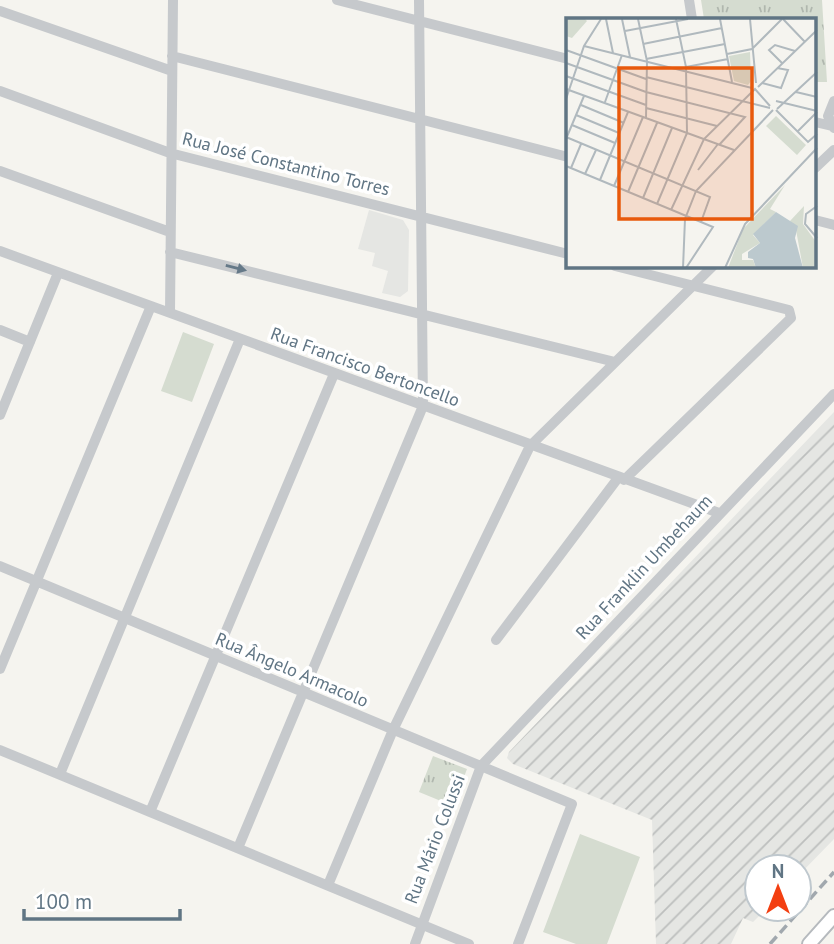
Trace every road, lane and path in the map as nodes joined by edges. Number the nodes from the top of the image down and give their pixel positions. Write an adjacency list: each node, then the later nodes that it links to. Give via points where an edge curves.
1 (173, 0): 8 (street)
2 (337, 0): 7 (street)
3 (419, 0): 7 (street)
4 (689, 0): 6 (street)
5 (0, 11): 10 (street)
6 (692, 18)
7 (420, 22): 9 (street); 13 (street)
8 (172, 56): 10 (street); 13 (street)
9 (566, 58)
10 (172, 71): 17 (street)
11 (0, 90): 17 (street, Rua José Constantino Torres)
12 (834, 101): 15 (street, via 828,110)
13 (421, 119): 18 (street); 21 (street)
14 (816, 122): 15 (street)
15 (833, 127)
16 (834, 150): 19 (street)
17 (170, 153): 21 (street, Rua José Constantino Torres); 24 (street)
18 (566, 156)
19 (816, 167)
20 (0, 171): 24 (street)
21 (421, 216): 27 (street, Rua José Constantino Torres); 34 (street)
22 (816, 220): 23 (street)
23 (834, 225)
24 (170, 232): 26 (street)
25 (0, 251): 30 (street, Rua Francisco Bertoncello)
26 (170, 252): 33 (street); 34 (street, one-way to 34)
27 (566, 253)
28 (623, 268): 31 (street)
29 (711, 268): 31 (street)
30 (58, 273): 32 (street, Rua Francisco Bertoncello); 37 (street)
31 (692, 286): 38 (street); 44 (street, via 789,310 791,318)
32 (150, 306): 33 (street, Rua Francisco Bertoncello); 47 (street)
33 (170, 313): 36 (street, Rua Francisco Bertoncello)
34 (422, 315): 38 (street); 41 (street)
35 (0, 330): 37 (street)
36 (240, 339): 39 (street, Rua Francisco Bertoncello); 48 (street)
37 (30, 342): 42 (street)
38 (615, 362): 43 (street)
39 (334, 374): 41 (street, Rua Francisco Bertoncello); 50 (street)
40 (834, 394): 45 (street, Rua Franklin Umbehaum)
41 (423, 406): 43 (street, Rua Francisco Bertoncello); 52 (street)
42 (1, 410)
43 (530, 446): 44 (street, Rua Francisco Bertoncello); 53 (street)
44 (621, 479): 45 (street, Rua Francisco Bertoncello); 49 (street)
45 (719, 513): 55 (street, Rua Franklin Umbehaum)
46 (0, 566): 47 (street, Rua Ângelo Armacolo)
47 (36, 582): 48 (street, Rua Ângelo Armacolo); 51 (street)
48 (125, 619): 50 (street, Rua Ângelo Armacolo); 56 (street)
49 (496, 640)
50 (214, 656): 52 (street, Rua Ângelo Armacolo); 57 (street)
51 (0, 669)
52 (304, 694): 53 (street, Rua Ângelo Armacolo); 58 (street)
53 (393, 730): 55 (street, Rua Ângelo Armacolo); 59 (street)
54 (0, 750): 56 (street)
55 (481, 766): 61 (street, Rua Mário Colussi); 65 (street, Rua Ângelo Armacolo, via 572,804)
56 (60, 774): 57 (street)
57 (150, 812): 58 (street)
58 (238, 848): 59 (street)
59 (328, 885): 61 (street)
60 (834, 916): 66 (main road)
61 (421, 925): 62 (street, Rua Mário Colussi); 63 (street, Rua Mário Colussi); 64 (street)
62 (415, 944)
63 (424, 944)
64 (469, 944)
65 (518, 944)
66 (809, 944)

